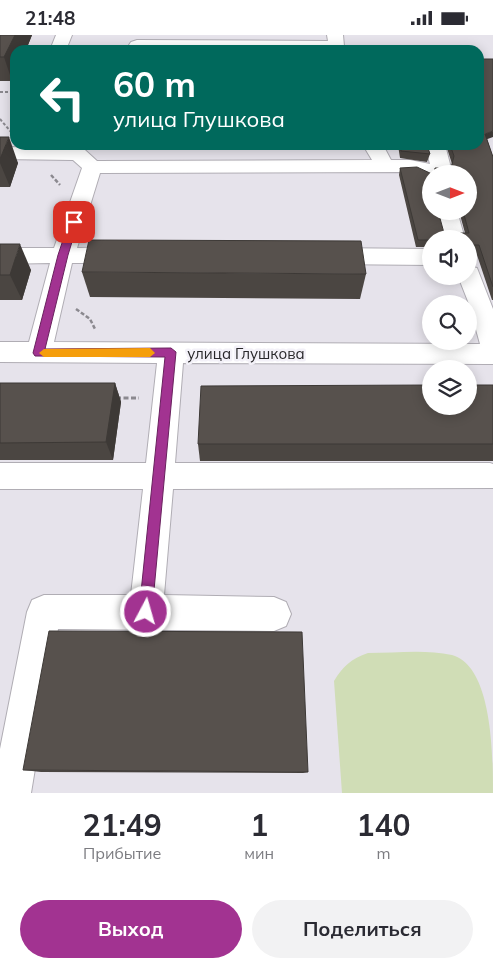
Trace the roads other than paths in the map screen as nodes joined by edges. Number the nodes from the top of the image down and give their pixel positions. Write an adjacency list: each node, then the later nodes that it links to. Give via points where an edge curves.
1 (336, 44): 2 (street)
2 (138, 45)
3 (376, 150): 8 (street)
4 (436, 150): 7 (street)
5 (0, 153): 6 (street)
6 (82, 155): 8 (street); 11 (street)
7 (440, 165)
8 (385, 166): 9 (street)
9 (422, 169)
10 (0, 255): 11 (street)
11 (63, 255): 12 (street); 19 (street)
12 (143, 255)
13 (302, 256): 14 (street)
14 (422, 257)
15 (473, 285): 16 (street)
16 (493, 344)
17 (0, 352): 19 (street, улица Глушкова)
18 (171, 352): 19 (street, улица Глушкова); 20 (street, улица Глушкова); 21 (street)
19 (38, 353)
20 (493, 354)
21 (159, 475): 22 (street); 23 (street); 24 (street)
22 (0, 476)
23 (492, 480)
24 (146, 612): 25 (street); 26 (street, via 44,612)
25 (274, 614)
26 (11, 793)

